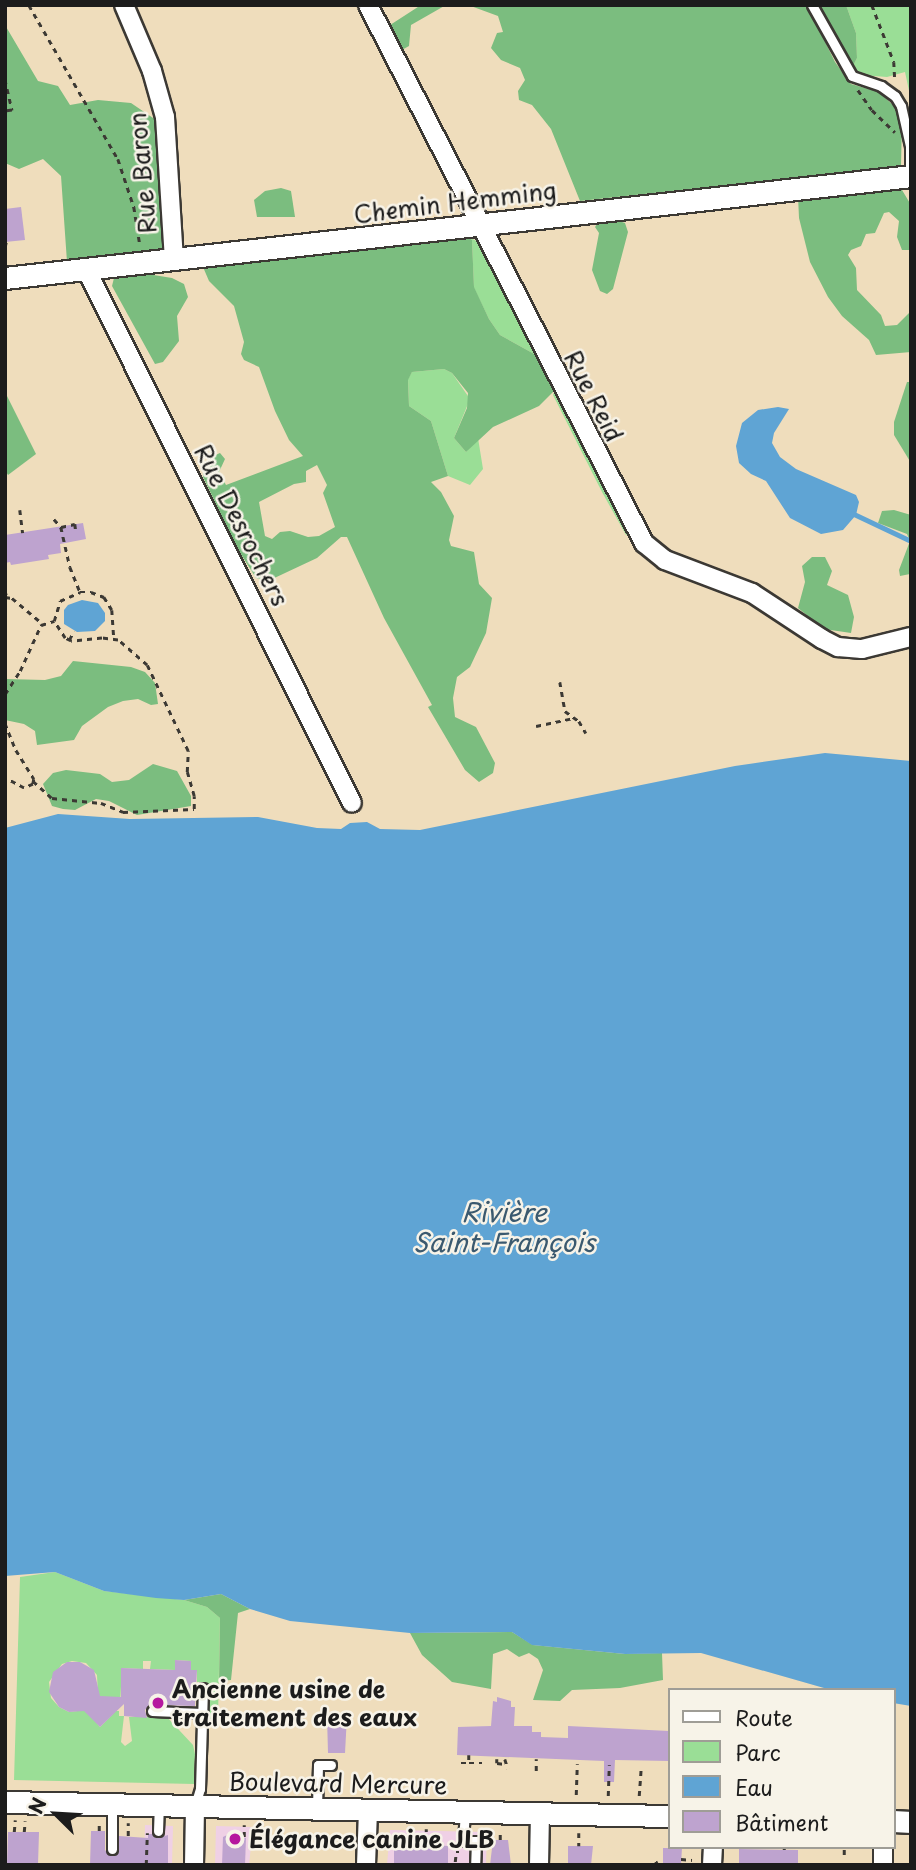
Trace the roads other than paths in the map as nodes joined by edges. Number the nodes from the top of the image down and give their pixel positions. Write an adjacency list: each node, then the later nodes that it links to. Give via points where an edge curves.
1 (124, 5): 7 (street, Rue Baron, via 152,71 165,117)
2 (368, 5): 6 (street, Rue Reid)
3 (812, 5): 4 (lane, via 852,76 881,86 901,106)
4 (910, 146): 5 (lane)
5 (911, 177): 6 (street, Chemin Hemming)
6 (481, 225): 7 (street, Chemin Hemming); 10 (street, Rue Reid, via 648,548 752,593 838,647 862,649)
7 (174, 260): 8 (street, Chemin Hemming)
8 (87, 271): 9 (street, Chemin Hemming); 11 (street, Rue Desrochers)
9 (5, 278)
10 (911, 637)
11 (352, 803)
12 (203, 1688): 14 (lane)
13 (152, 1711): 14 (lane)
14 (202, 1713): 17 (lane, via 200,1792)
15 (331, 1765): 18 (lane, via 318,1765)
16 (113, 1805): 20 (street, Boulevard Mercure); 23 (street, Boulevard Mercure); 26 (lane)
17 (195, 1806): 18 (street, Boulevard Mercure); 23 (street, Boulevard Mercure); 27 (street)
18 (317, 1809): 19 (street, Boulevard Mercure)
19 (368, 1810): 21 (street, Boulevard Mercure); 28 (street)
20 (10, 1811)
21 (465, 1812): 22 (street, Boulevard Mercure); 29 (lane, via 463,1841 476,1842)
22 (540, 1814): 24 (street, Boulevard Mercure); 30 (street)
23 (153, 1815): 25 (lane)
24 (668, 1816)
25 (158, 1831)
26 (112, 1849)
27 (194, 1865)
28 (366, 1865)
29 (475, 1865)
30 (539, 1865)

